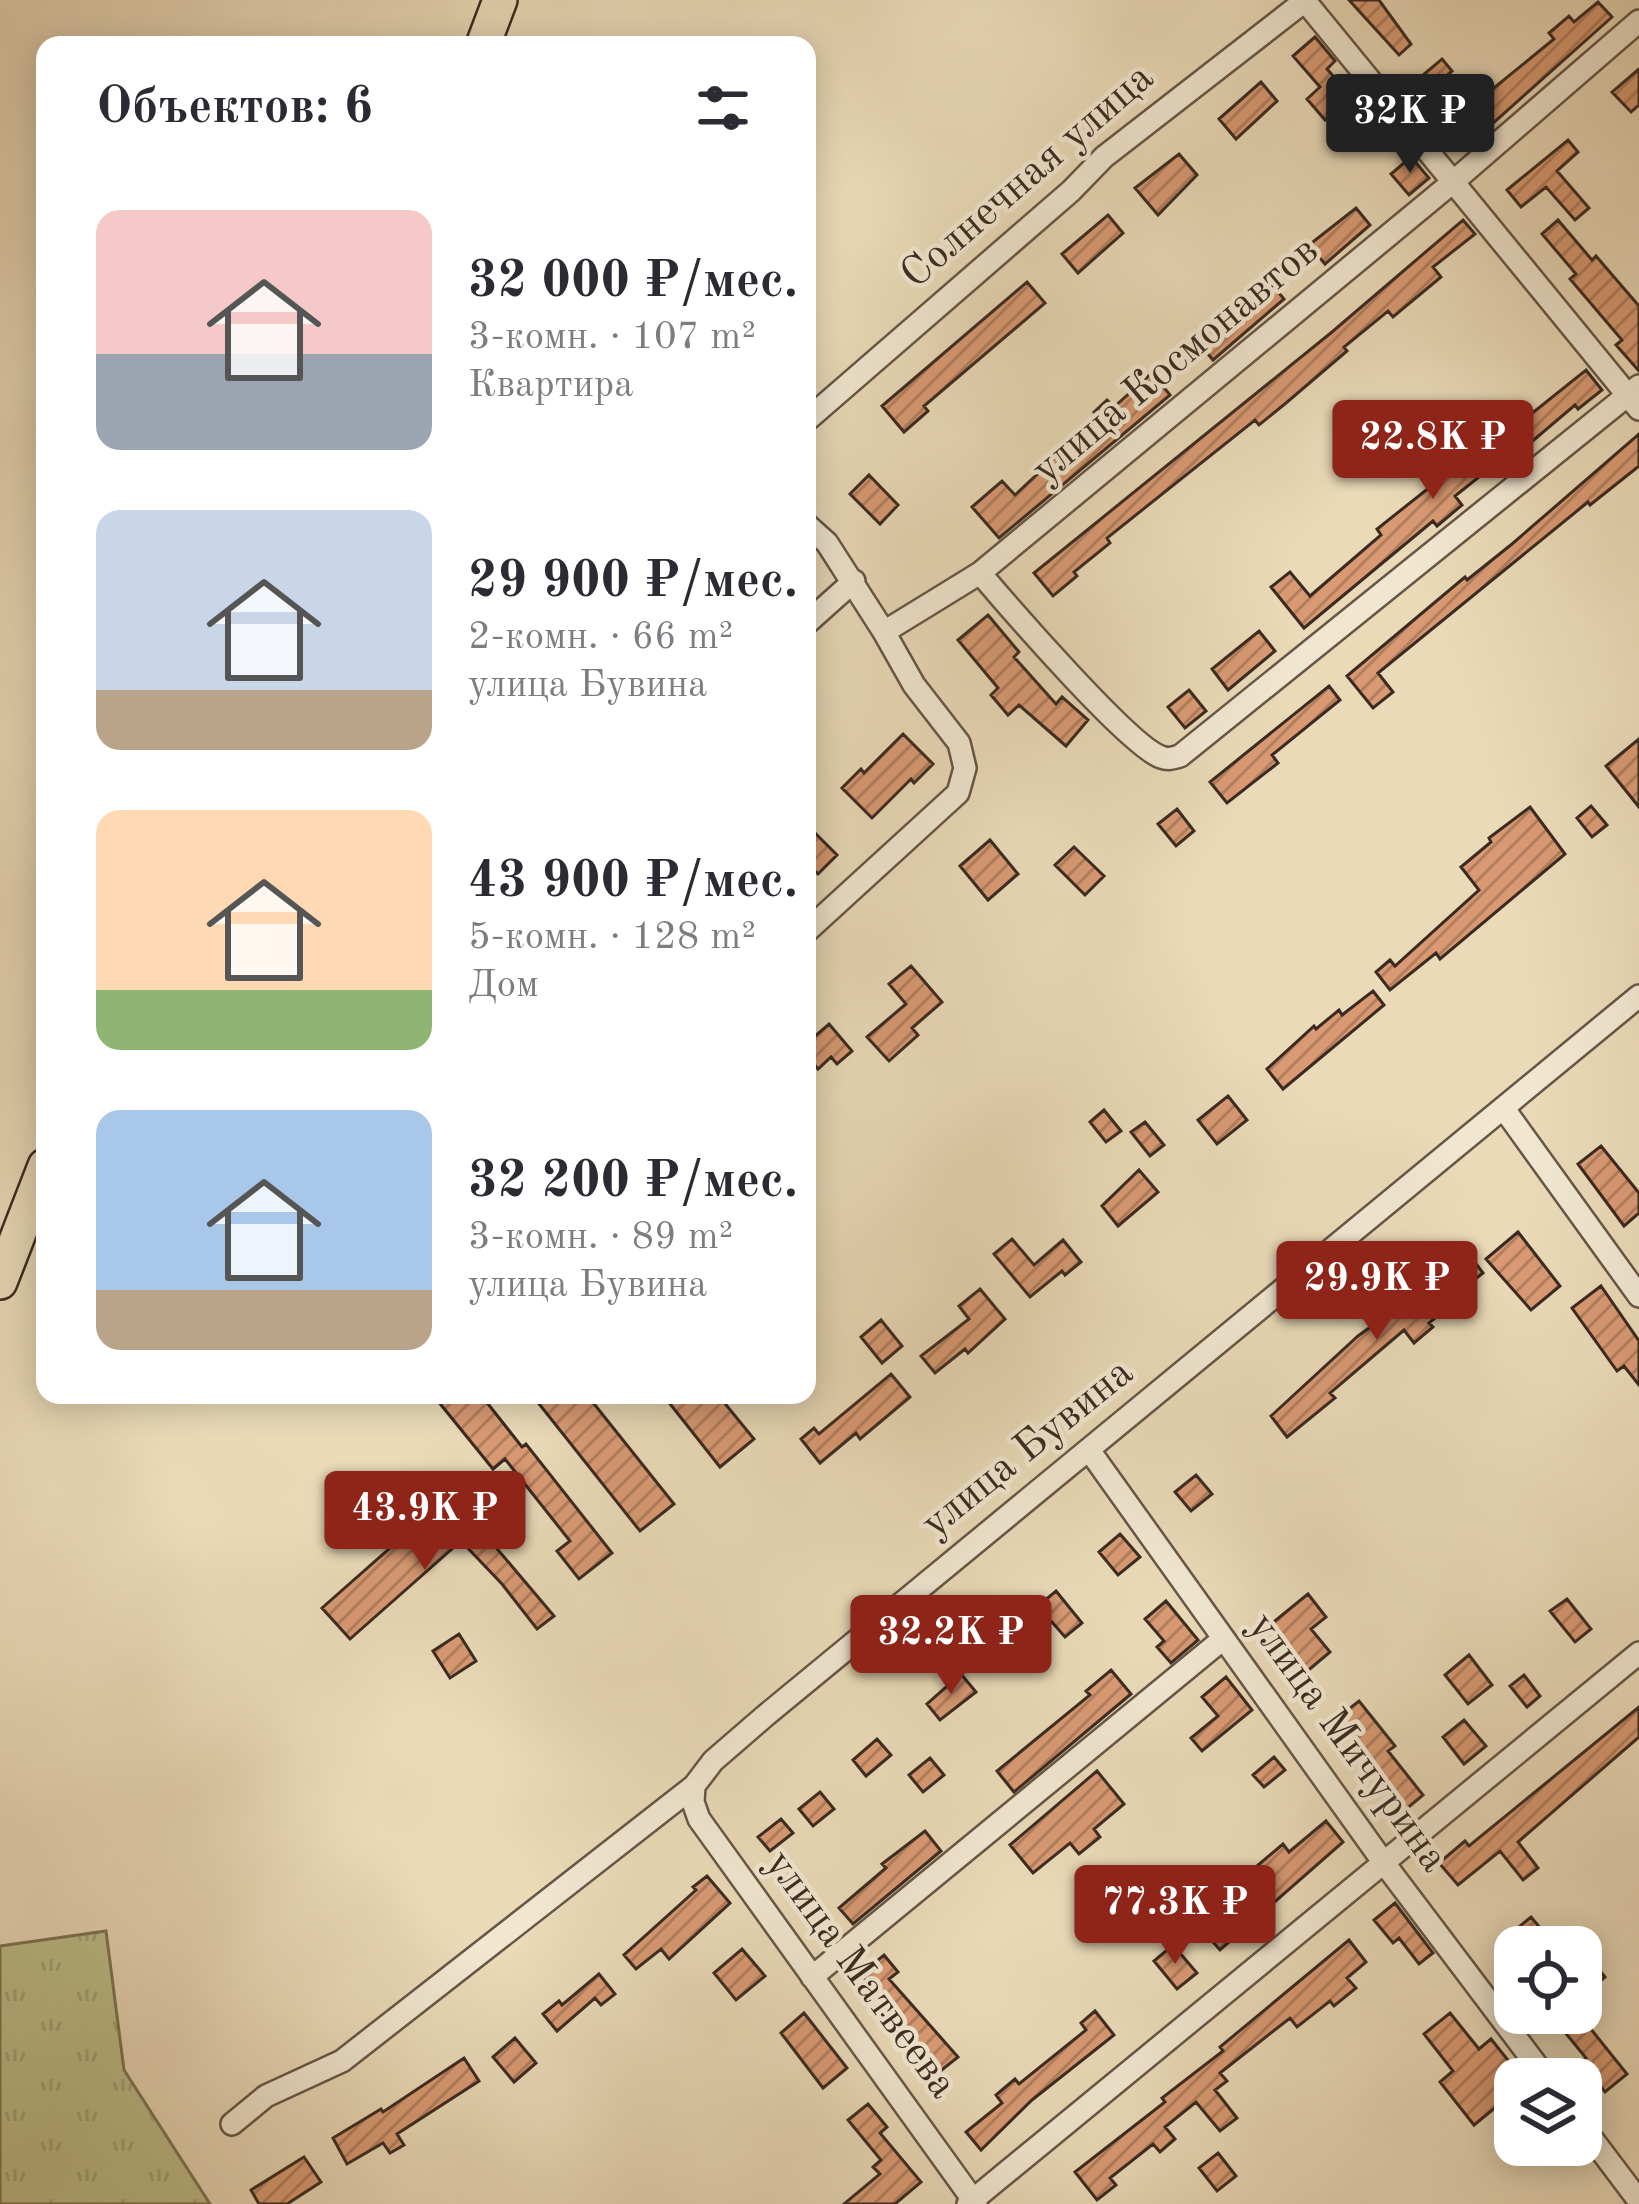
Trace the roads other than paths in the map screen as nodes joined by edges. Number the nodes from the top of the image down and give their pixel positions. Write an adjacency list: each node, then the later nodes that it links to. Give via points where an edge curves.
1 (500, 0): 4 (main road)
2 (1305, 0): 5 (street); 7 (street, Солнечная улица, via 1104,157)
3 (1639, 21): 5 (street, улица Космонавтов)
4 (486, 36)
5 (1453, 182): 6 (street); 9 (street, улица Космонавтов)
6 (1635, 397): 9 (street, via 1180,756 1158,757 1113,716)
7 (816, 412)
8 (816, 533): 10 (street)
9 (980, 573): 12 (street, улица Космонавтов)
10 (854, 581): 11 (street); 12 (street)
11 (816, 615)
12 (884, 632): 13 (street, via 958,743 965,768 958,793)
13 (816, 923)
14 (1639, 996): 15 (street, улица Бувина)
15 (1504, 1108): 18 (street); 19 (street, улица Бувина)
16 (36, 1189): 17 (main road)
17 (0, 1282)
18 (1639, 1296)
19 (1089, 1450): 20 (street, улица Мичурина); 22 (street, улица Бувина, via 713,1761)
20 (1223, 1640): 23 (street, улица Мичурина); 24 (street)
21 (1639, 1653): 23 (street)
22 (694, 1786): 24 (street, улица Матвеева, via 699,1819); 26 (street, улица Бувина, via 342,2061 266,2096)
23 (1384, 1863): 25 (street, улица Мичурина); 29 (street)
24 (812, 1977): 29 (street, улица Матвеева)
25 (1531, 2058)
26 (232, 2124)
27 (1602, 2152): 28 (street)
28 (1639, 2201)
29 (972, 2203)

